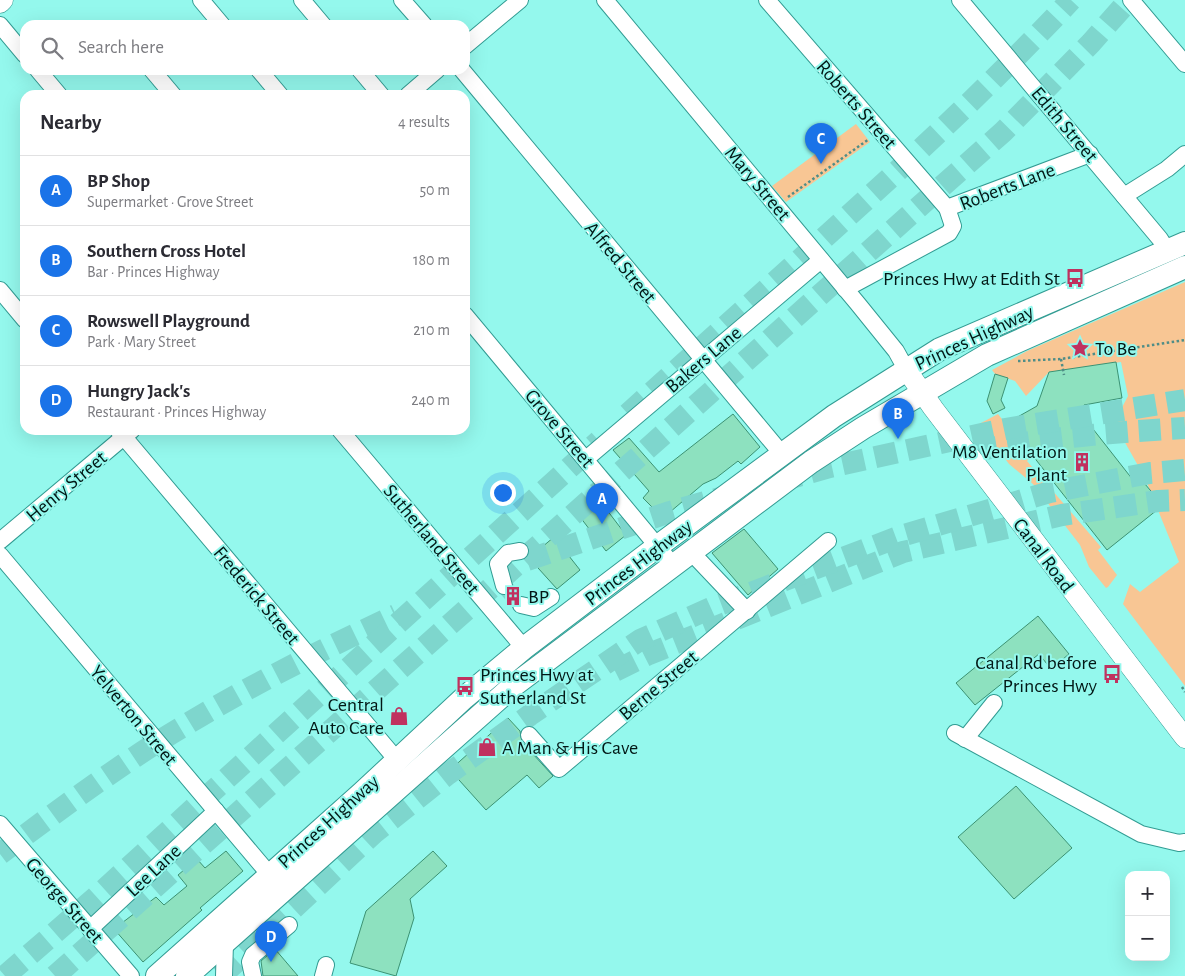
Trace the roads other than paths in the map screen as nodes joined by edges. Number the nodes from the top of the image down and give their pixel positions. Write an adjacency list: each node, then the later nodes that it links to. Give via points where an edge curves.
1 (3, 0): 10 (main road)
2 (201, 0): 11 (street)
3 (302, 0): 12 (street)
4 (402, 0): 13 (street)
5 (520, 0): 15 (street)
6 (605, 0): 34 (street, Mary Street)
7 (767, 0): 32 (street, Roberts Street)
8 (960, 0): 29 (street, Edith Street)
9 (1131, 0): 17 (street)
10 (0, 3)
11 (218, 20)
12 (318, 20)
13 (420, 20)
14 (0, 25): 16 (street)
15 (470, 42)
16 (20, 49)
17 (1185, 64)
18 (42, 75): 24 (street)
19 (156, 75): 25 (street)
20 (263, 75): 26 (street)
21 (364, 75): 27 (street)
22 (430, 75): 28 (street)
23 (466, 75): 40 (street, Alfred Street)
24 (55, 90)
25 (169, 90)
26 (276, 90)
27 (377, 90)
28 (414, 90)
29 (1090, 154): 31 (street, Edith Street); 32 (street, Roberts Lane)
30 (1185, 154): 31 (street)
31 (1124, 196): 33 (street, Edith Street)
32 (947, 208): 36 (street, Roberts Lane, via 953,226 949,233)
33 (1176, 247): 41 (highway, Princes Highway, via 940,349)
34 (821, 260): 36 (street, Mary Street); 40 (street, Bakers Lane)
35 (1185, 267): 42 (highway, Princes Highway, via 987,355)
36 (845, 289): 41 (street, Mary Street, via 896,351)
37 (0, 290): 38 (street)
38 (20, 314)
39 (470, 321): 47 (street, Grove Street)
40 (702, 360): 46 (street, Alfred Street); 47 (street, Bakers Lane)
41 (906, 369): 42 (main road, Canal Road); 46 (highway, Princes Highway)
42 (921, 393): 52 (highway, Princes Highway, via 818,457); 62 (main road, Canal Road)
43 (121, 435): 48 (street, Henry Street)
44 (126, 435): 63 (street, Frederick Street)
45 (344, 435): 59 (street, Sutherland Street)
46 (782, 454): 50 (highway, Princes Highway)
47 (586, 459): 50 (street, Grove Street)
48 (0, 541)
49 (828, 542): 58 (street, Berne Street)
50 (658, 546): 54 (street, Grove Street); 59 (highway, Princes Highway)
51 (520, 551): 55 (street, via 508,553 498,564)
52 (691, 552): 54 (highway, Princes Highway); 58 (street)
53 (0, 555): 64 (street, Yelverton Street)
54 (673, 565): 70 (highway, Princes Highway, via 479,714)
55 (504, 586)
56 (550, 597): 57 (street, via 534,608)
57 (521, 605)
58 (747, 611): 61 (street, Berne Street, via 559,769)
59 (524, 648): 63 (highway, Princes Highway)
60 (994, 703): 66 (street, via 960,736 1141,834)
61 (529, 735)
62 (1185, 738)
63 (396, 759): 67 (highway, Princes Highway)
64 (216, 811): 67 (street, Yelverton Street); 69 (street, Lee Lane)
65 (0, 824): 69 (street, George Street)
66 (1185, 842)
67 (269, 874): 72 (highway, Princes Highway)
68 (289, 925): 75 (street, via 253,955 250,962)
69 (90, 929): 71 (street, George Street)
70 (225, 943): 73 (highway, Princes Highway); 74 (street)
71 (131, 976)
72 (157, 976)
73 (187, 976)
74 (224, 976)
75 (253, 976)

